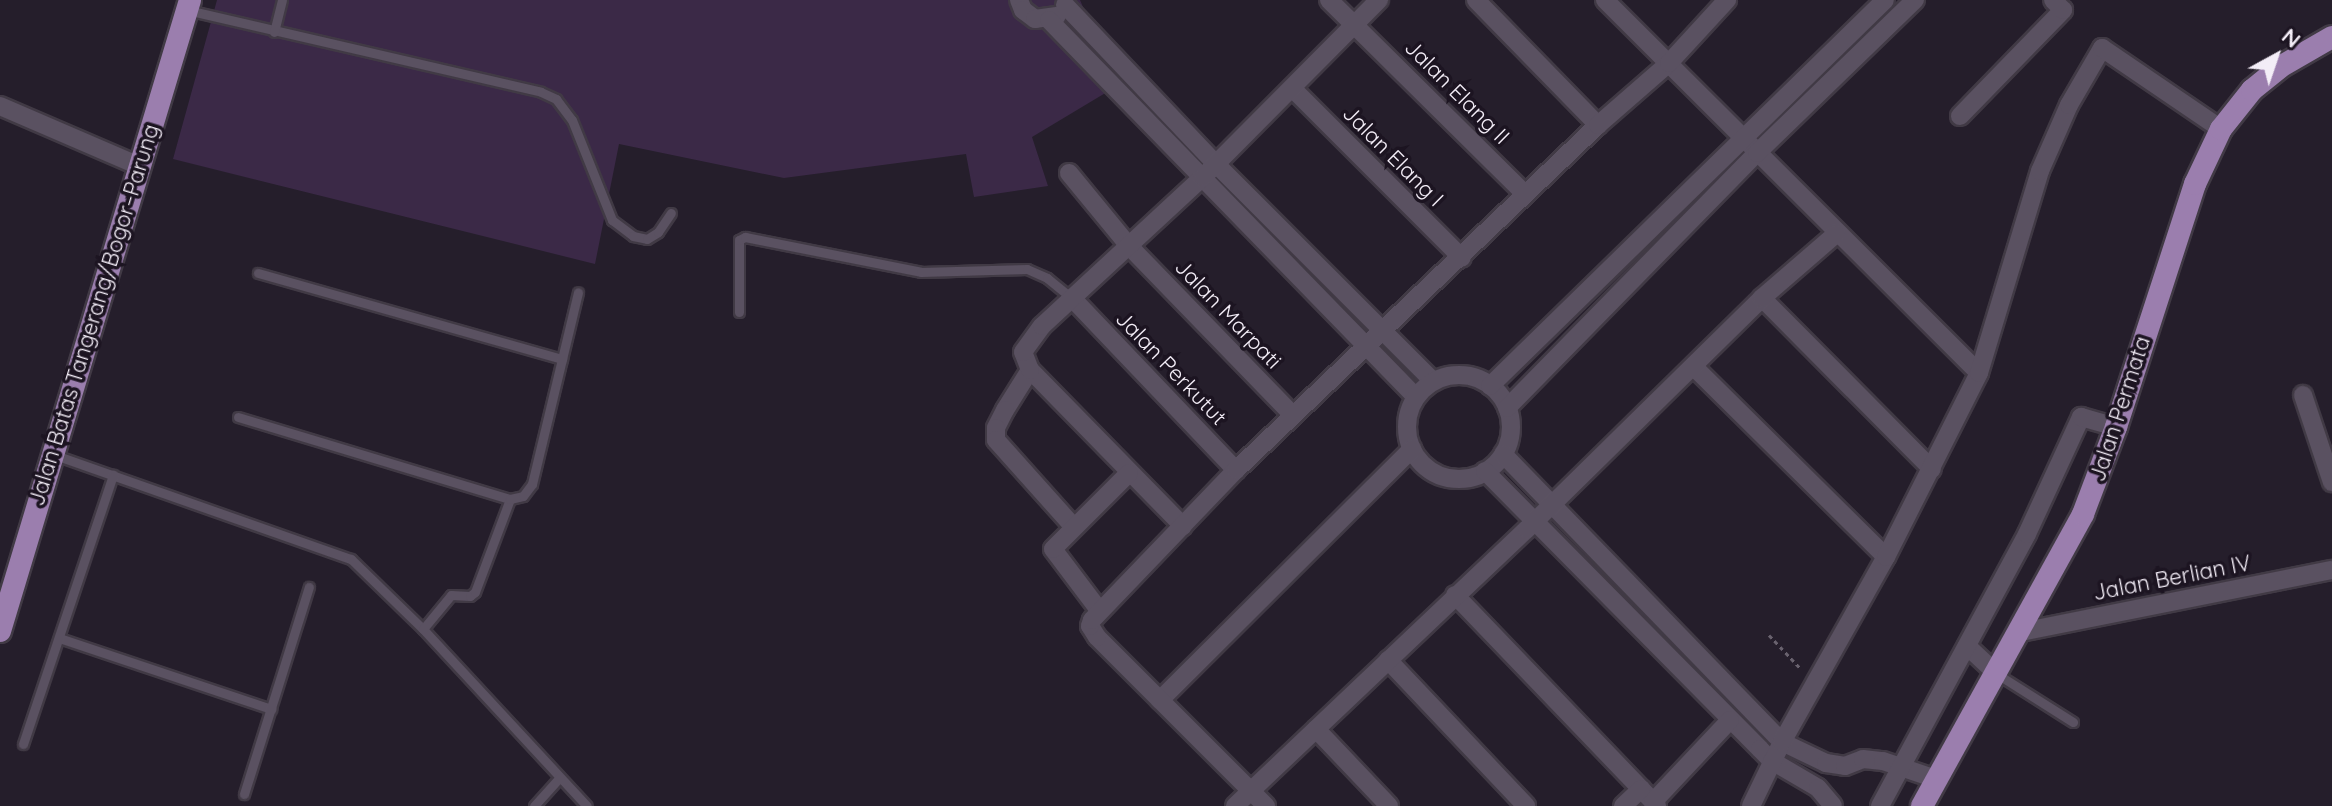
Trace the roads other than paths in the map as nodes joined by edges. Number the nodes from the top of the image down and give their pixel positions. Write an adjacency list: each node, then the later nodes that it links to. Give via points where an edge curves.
1 (282, 0): 15 (lane)
2 (1019, 0): 13 (street, via 1028,16)
3 (1329, 0): 14 (street, Jalan Elang II)
4 (1379, 0): 14 (street)
5 (1476, 0): 21 (street)
6 (1605, 0): 17 (street)
7 (1727, 0): 17 (street)
8 (1885, 0): 23 (street)
9 (1915, 0): 24 (street)
10 (1065, 3): 13 (street); 26 (street)
11 (2063, 3): 20 (street)
12 (188, 5): 15 (lane); 25 (main road, Jalan Batas Tangerang/Bogor–Parung)
13 (1049, 20): 26 (street)
14 (1354, 24): 18 (street); 28 (street, Jalan Elang II)
15 (274, 32): 29 (lane, via 541,92 556,99 572,120 612,220 633,236 647,239)
16 (2332, 37): 22 (main road, Jalan Permata, via 2252,90)
17 (1669, 63): 21 (street); 23 (street)
18 (1292, 88): 26 (street); 32 (street, Jalan Elang I)
19 (0, 106): 25 (street)
20 (1960, 116)
21 (1598, 125): 28 (street)
22 (2221, 129): 43 (street, via 2102,48 2040,171); 51 (main road, Jalan Permata, via 2195,184)
23 (1743, 136): 24 (street); 45 (street)
24 (1757, 153): 30 (street); 48 (street)
25 (139, 166): 53 (main road, Jalan Batas Tangerang/Bogor–Parung)
26 (1210, 171): 31 (street); 38 (street); 39 (street)
27 (1069, 173): 31 (street, Jalan Marpati)
28 (1525, 194): 32 (street)
29 (671, 213)
30 (1836, 234): 36 (street); 43 (street)
31 (1129, 246): 35 (street); 49 (street, Jalan Marpati)
32 (1462, 258): 38 (street)
33 (258, 273): 40 (lane)
34 (578, 292): 40 (lane)
35 (1072, 298): 37 (lane, via 1027,269 921,272 745,237 739,240); 42 (street, via 1030,339 1023,352); 56 (street, Jalan Perkutut)
36 (1762, 298): 41 (street); 55 (street)
37 (739, 312)
38 (1384, 333): 39 (street); 44 (street)
39 (1369, 347): 47 (street); 49 (street)
40 (562, 359): 61 (lane, via 532,484 523,496)
41 (1694, 367): 62 (street); 66 (street)
42 (1030, 370): 58 (street); 64 (street, via 996,428 996,440)
43 (1979, 373): 55 (street)
44 (1433, 381): 45 (street, via 1468,376); 47 (street)
45 (1490, 386): 48 (street)
46 (2303, 395): 60 (street)
47 (1416, 397): 52 (street, via 1407,423)
48 (1507, 408): 54 (street, via 1510,432)
49 (1293, 415): 56 (street)
50 (238, 417): 61 (lane)
51 (2116, 427): 73 (main road, Jalan Permata, via 2069,544); 75 (street, via 2081,417)
52 (1412, 449): 57 (street, via 1438,474 1462,478); 78 (street)
53 (52, 454): 59 (lane); 72 (main road, Jalan Batas Tangerang/Bogor–Parung)
54 (1503, 454): 57 (street); 62 (street)
55 (1932, 469): 66 (street)
56 (1236, 470): 65 (street)
57 (1485, 471): 63 (street)
58 (1129, 473): 64 (street); 65 (street)
59 (113, 475): 71 (lane, via 351,559); 74 (lane)
60 (2332, 482)
61 (510, 499): 71 (lane, via 475,592 451,595)
62 (1550, 504): 63 (street); 83 (street)
63 (1535, 520): 69 (street); 80 (street)
64 (1073, 526): 70 (street, via 1056,545 1056,554)
65 (1183, 526): 70 (street)
66 (1886, 557): 83 (street)
67 (2331, 572): 73 (street, Jalan Berlian IV)
68 (309, 587): 79 (lane)
69 (1455, 595): 76 (street); 91 (street)
70 (1099, 610): 78 (street, via 1093,631)
71 (423, 629): 87 (lane)
72 (0, 631)
73 (2021, 632): 77 (main road, Jalan Permata)
74 (59, 638): 79 (lane); 84 (lane)
75 (1967, 646): 77 (street); 86 (street)
76 (1388, 660): 82 (street); 97 (street)
77 (1997, 674): 81 (lane); 88 (main road, Jalan Permata)
78 (1160, 700): 89 (street)
79 (271, 709): 90 (lane)
80 (1730, 720): 85 (street); 91 (street)
81 (2073, 722)
82 (1316, 729): 89 (street); 96 (street)
83 (1782, 742): 85 (street); 86 (street, via 1837,766 1863,759)
84 (23, 744)
85 (1772, 761): 99 (street); 100 (street, via 1818,788)
86 (1901, 768): 88 (street); 101 (street)
87 (559, 778): 92 (lane); 93 (lane)
88 (1936, 779): 102 (main road, Jalan Permata)
89 (1252, 790): 94 (street); 95 (street)
90 (244, 794)
91 (1651, 799): 98 (street)
92 (534, 806)
93 (587, 806)
94 (1235, 806)
95 (1266, 806)
96 (1389, 806)
97 (1526, 806)
98 (1623, 806)
99 (1751, 806)
100 (1833, 806)
101 (1880, 806)
102 (1922, 806)

